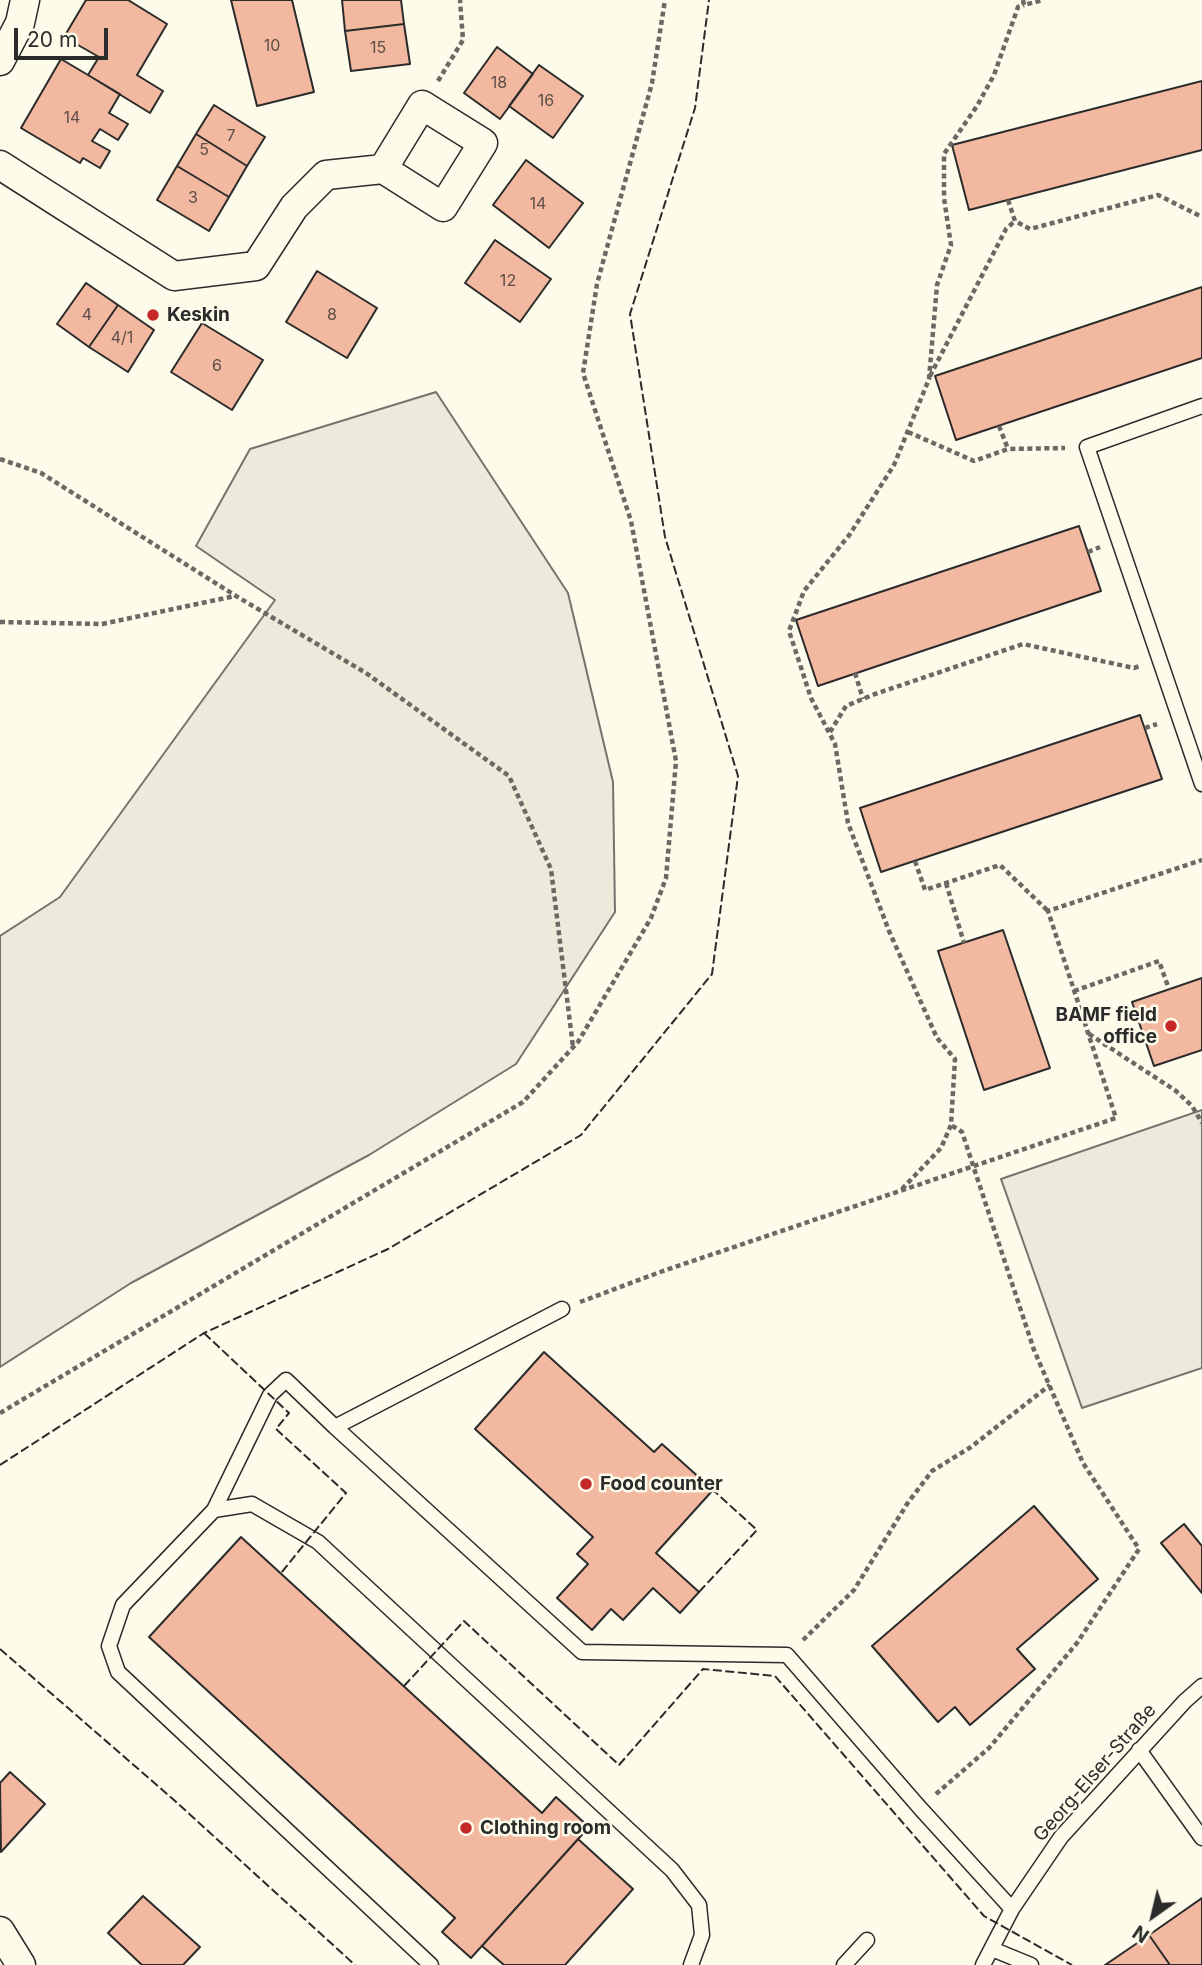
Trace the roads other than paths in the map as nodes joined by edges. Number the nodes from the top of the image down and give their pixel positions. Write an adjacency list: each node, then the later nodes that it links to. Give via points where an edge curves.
1 (25, 0): 2 (street, via 20,23)
2 (0, 61)
3 (0, 165): 4 (street, via 174,276 256,266 294,207 326,175)
4 (383, 169): 4 (street, via 422,106 483,143 443,207)
5 (1202, 406): 6 (lane, via 1087,447)
6 (1202, 784)
7 (562, 1309): 8 (lane)
8 (335, 1427): 9 (lane, via 286,1380 270,1395); 13 (lane, via 582,1652 787,1656)
9 (214, 1510): 18 (lane, via 123,1605 109,1646 118,1672); 19 (lane, via 252,1504 318,1542 672,1870 699,1905 702,1935)
10 (1202, 1686): 11 (lane, Georg-Elser-Straße)
11 (1139, 1750): 12 (lane); 13 (lane, Georg-Elser-Straße, via 1061,1837)
12 (1202, 1838)
13 (1012, 1909): 16 (lane, Georg-Elser-Straße)
14 (0, 1931): 17 (street)
15 (867, 1940): 20 (lane)
16 (992, 1949): 21 (lane, Georg-Elser-Straße); 22 (lane)
17 (21, 1965)
18 (431, 1965)
19 (691, 1965)
20 (844, 1965)
21 (983, 1965)
22 (1031, 1965)

